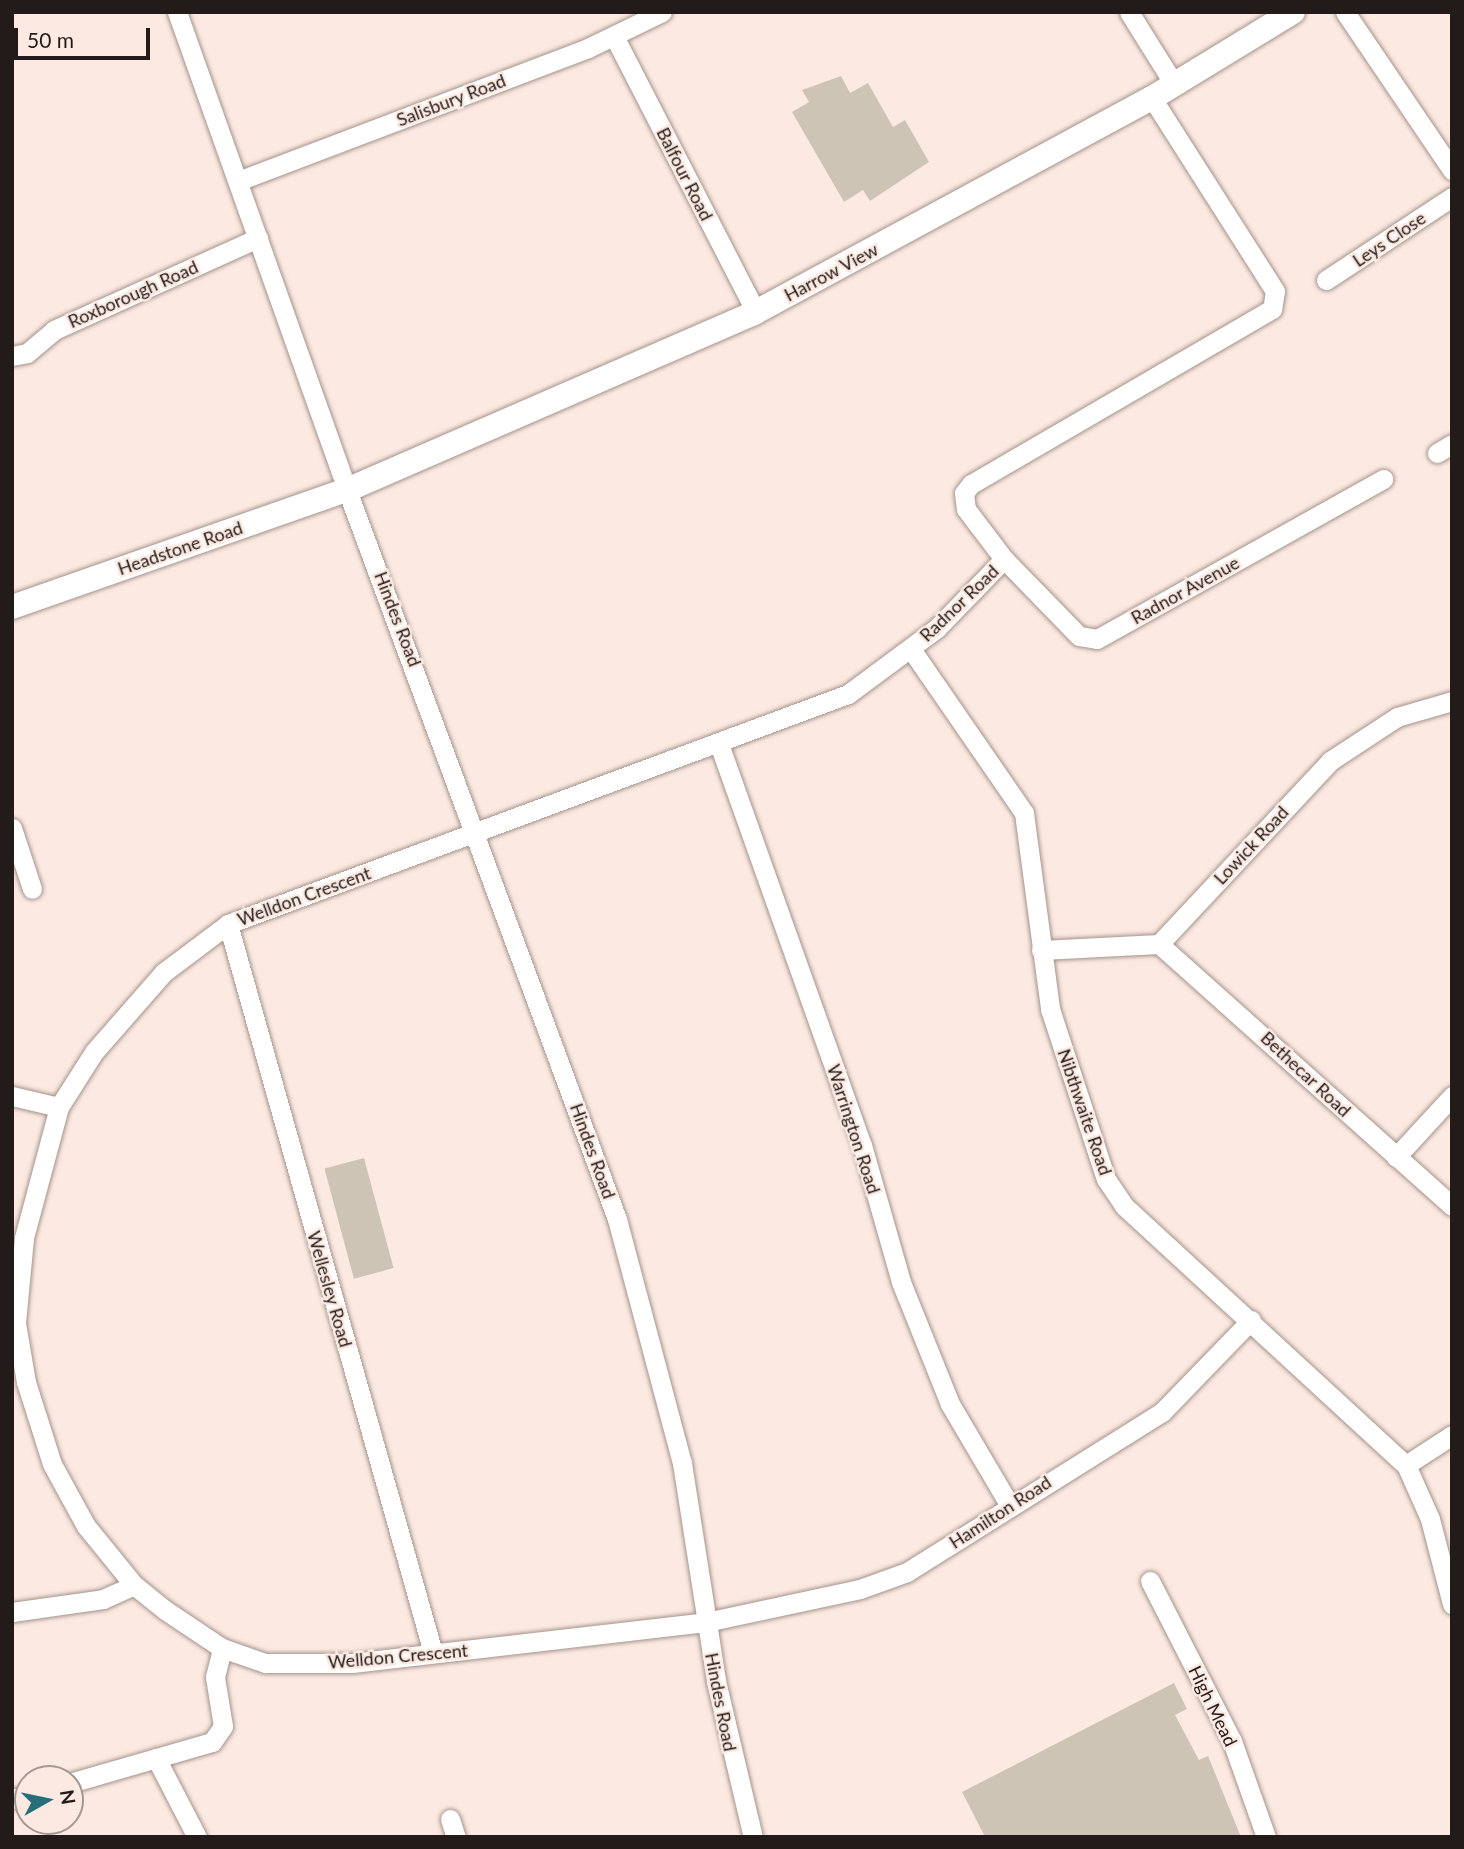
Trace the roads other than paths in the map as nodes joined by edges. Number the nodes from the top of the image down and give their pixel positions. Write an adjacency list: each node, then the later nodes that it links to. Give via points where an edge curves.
1 (177, 12): 10 (street, Hindes Road)
2 (662, 12): 6 (street, Salisbury Road)
3 (1129, 12): 7 (street)
4 (1293, 12): 7 (street, Harrow View)
5 (1345, 12): 9 (street)
6 (614, 36): 10 (street, Salisbury Road); 14 (street, Balfour Road)
7 (1174, 85): 8 (street, Harrow View)
8 (1152, 98): 14 (street, Harrow View); 18 (street, Radnor Road, via 1275,291 1272,309 971,484 964,493 966,509)
9 (1452, 170)
10 (238, 181): 12 (street, Hindes Road)
11 (1452, 197): 13 (street, Leys Close)
12 (258, 238): 15 (street, Roxborough Road, via 54,330 27,353); 17 (street, Hindes Road)
13 (1326, 280)
14 (755, 312): 17 (street, Harrow View)
15 (12, 356)
16 (1383, 479): 18 (street, Radnor Avenue, via 1097,639 1079,636)
17 (345, 483): 19 (street, Headstone Road); 24 (street, Hindes Road)
18 (1004, 559): 20 (street, Radnor Road)
19 (12, 607)
20 (911, 649): 22 (street, Radnor Road, via 848,694); 28 (street, Nibthwaite Road, via 1024,813)
21 (1452, 701): 27 (street, Lowick Road, via 1397,717 1330,761)
22 (719, 744): 24 (street, Radnor Road); 37 (street, Warrington Road, via 862,1145 901,1282 950,1404)
23 (13, 830): 25 (street)
24 (477, 832): 26 (street, Welldon Crescent); 42 (street, Hindes Road, via 617,1219 682,1463)
25 (32, 889)
26 (228, 924): 31 (street, Welldon Crescent, via 164,972 128,1011); 44 (street, Wellesley Road)
27 (1159, 944): 28 (street); 32 (street, Bethecar Road)
28 (1041, 950): 34 (street, Nibthwaite Road, via 1050,1009 1106,1179 1124,1206)
29 (12, 1096): 31 (street)
30 (1452, 1096): 32 (street)
31 (58, 1107): 39 (street, Welldon Crescent, via 24,1238 16,1323 26,1382 52,1464 86,1526)
32 (1396, 1157): 33 (street, Bethecar Road)
33 (1452, 1206)
34 (1251, 1320): 36 (street, Nibthwaite Road); 37 (street, Hamilton Road, via 1162,1412)
35 (1452, 1435): 36 (street)
36 (1406, 1465): 40 (street, Nibthwaite Road, via 1426,1507)
37 (1009, 1504): 42 (street, Hamilton Road, via 907,1572 818,1600)
38 (1150, 1581): 49 (street, High Mead, via 1232,1741)
39 (134, 1585): 41 (street, via 103,1599); 43 (street, Welldon Crescent)
40 (1452, 1604)
41 (13, 1610)
42 (706, 1622): 44 (street, Welldon Crescent); 48 (street, Hindes Road)
43 (222, 1648): 44 (street, Welldon Crescent, via 265,1663 352,1663); 45 (street, via 215,1677 223,1726 212,1742)
44 (433, 1653)
45 (156, 1758): 46 (street); 47 (street)
46 (84, 1779)
47 (197, 1837)
48 (753, 1837)
49 (1266, 1837)

